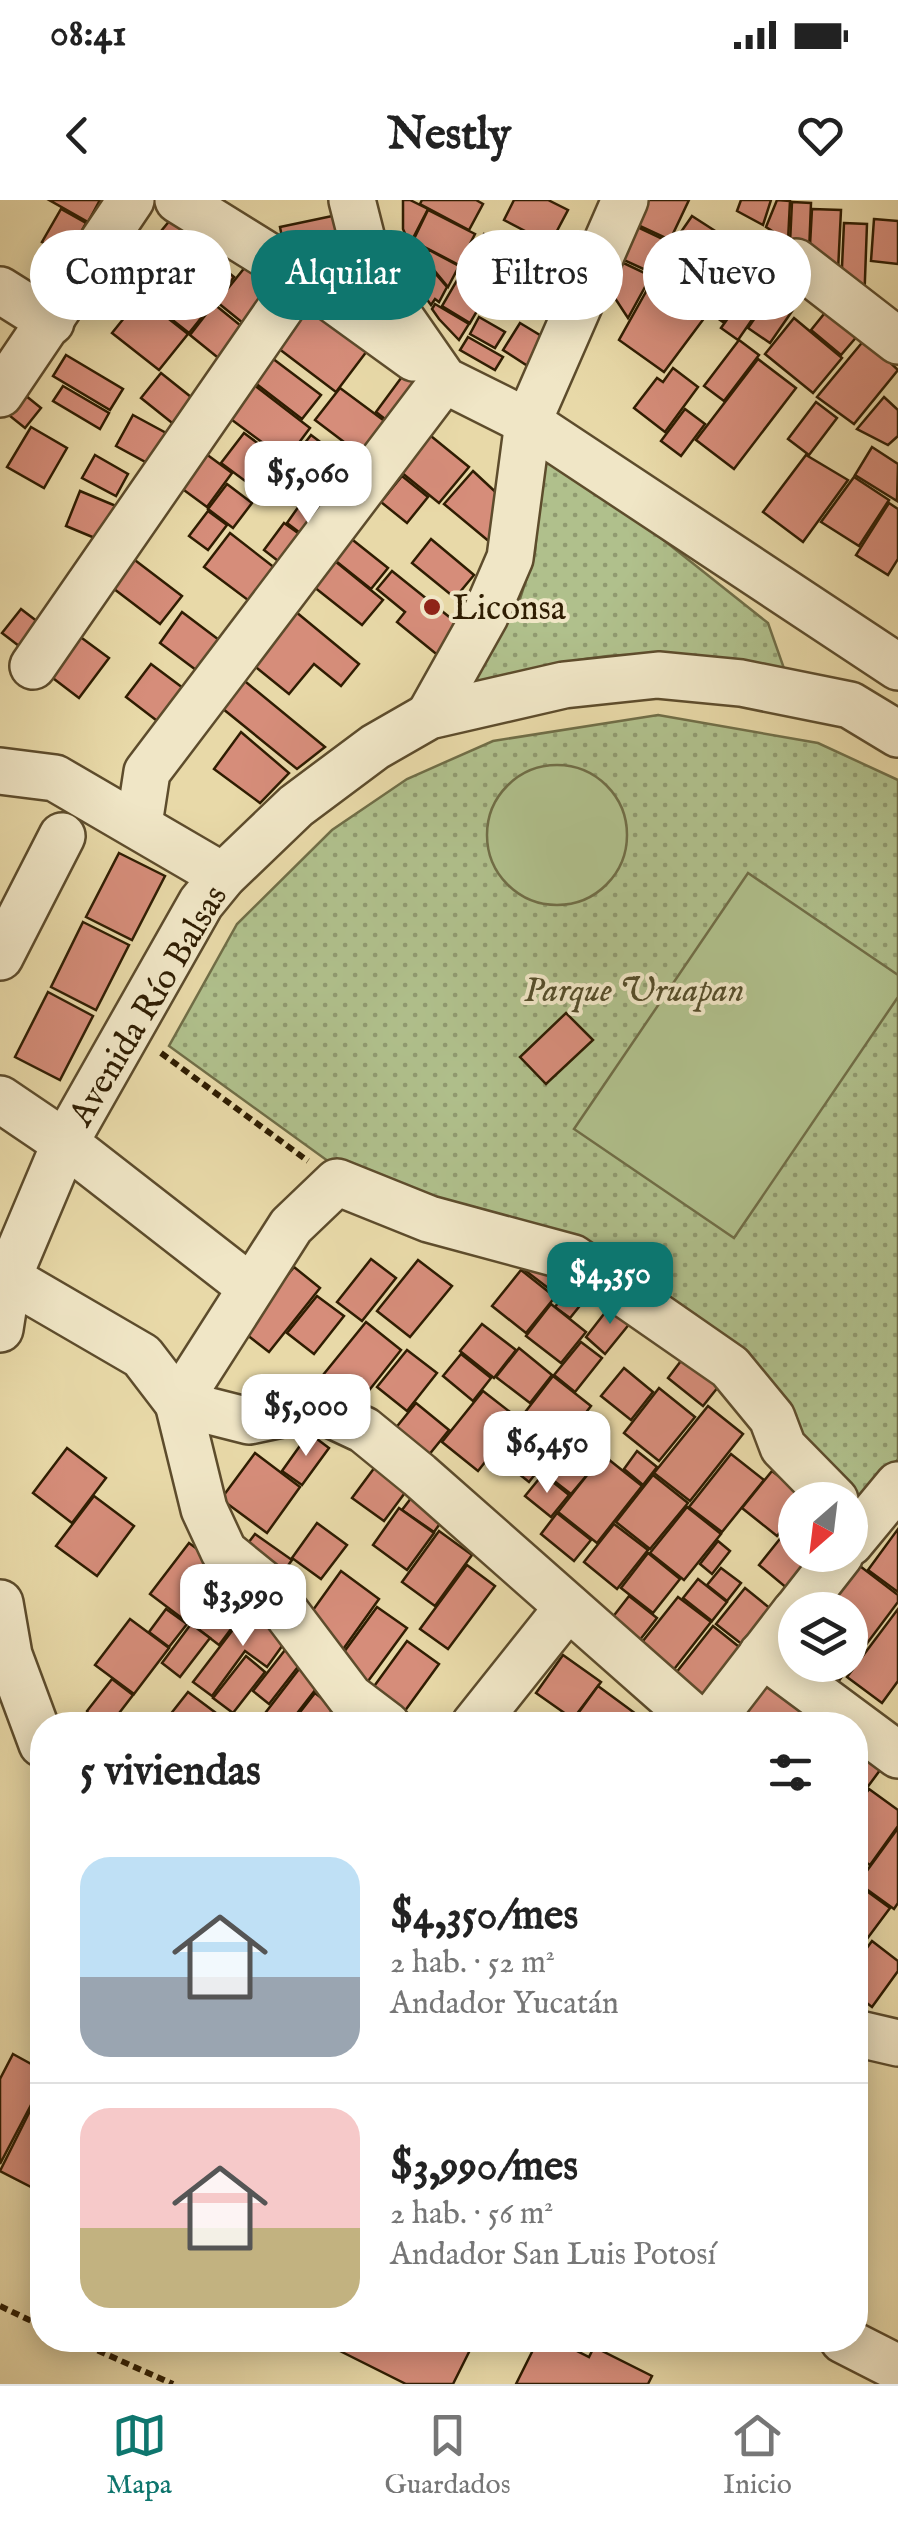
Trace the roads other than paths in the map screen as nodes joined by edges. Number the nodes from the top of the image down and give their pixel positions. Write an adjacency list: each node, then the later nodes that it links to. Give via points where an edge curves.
1 (131, 200): 10 (street)
2 (178, 200): 5 (street)
3 (352, 200): 12 (street, via 371,275)
4 (626, 200): 14 (street)
5 (251, 245)
6 (811, 274): 11 (street)
7 (0, 290): 10 (street)
8 (272, 320): 16 (street)
9 (361, 320): 12 (street)
10 (51, 322): 13 (street)
11 (898, 341)
12 (444, 380): 14 (street); 21 (street, via 147,772)
13 (0, 394)
14 (528, 422): 15 (street); 18 (street, via 510,558)
15 (893, 657): 17 (street)
16 (33, 666)
17 (850, 704): 18 (street, Avenida Río Balsas, via 658,675 564,684); 19 (street)
18 (430, 716): 23 (street, Avenida Río Balsas, via 375,746 296,806)
19 (898, 734)
20 (0, 771): 21 (street, via 55,778)
21 (138, 824): 23 (street)
22 (62, 836): 24 (street)
23 (223, 876): 26 (street, Avenida Río Balsas, via 201,903)
24 (0, 957)
25 (0, 1098): 26 (street)
26 (65, 1143): 27 (street, Avenida Río Balsas); 28 (street)
27 (8, 1278): 29 (street, Avenida Río Balsas); 30 (street, via 142,1356)
28 (250, 1287): 30 (street); 31 (street, via 291,1226 337,1182 429,1218 573,1258 730,1367 772,1418 783,1447)
29 (0, 1329)
30 (178, 1402): 35 (street, via 250,1422 315,1408 364,1430); 39 (street, via 204,1509 224,1552 267,1586 350,1697)
31 (811, 1482)
32 (898, 1485): 33 (street)
33 (868, 1510)
34 (0, 1602): 38 (street, via 9,1655)
35 (568, 1607): 40 (street); 41 (street)
36 (778, 1634): 37 (street)
37 (762, 1654): 42 (street); 43 (street)
38 (30, 1712)
39 (369, 1712)
40 (484, 1712)
41 (690, 1712)
42 (715, 1712)
43 (840, 1712)
44 (868, 1733): 45 (street)
45 (898, 1755)
46 (868, 2036): 47 (street)
47 (898, 2043)
48 (867, 2352): 49 (street)
49 (898, 2368)

